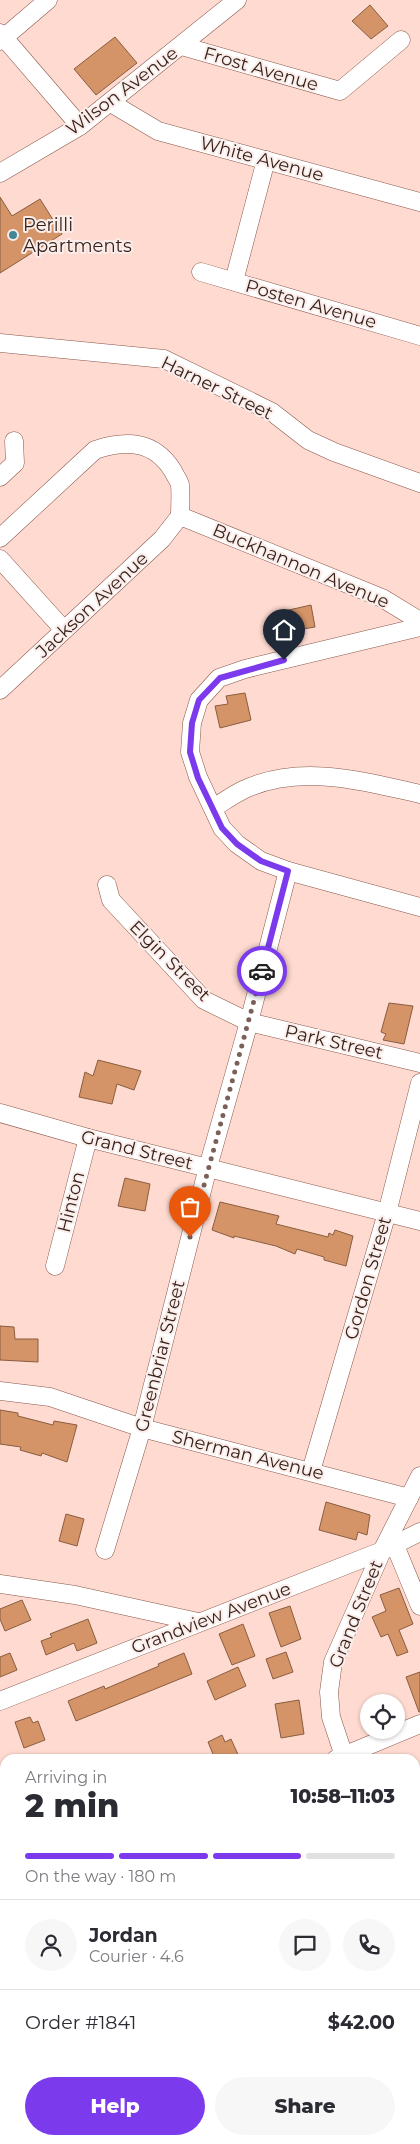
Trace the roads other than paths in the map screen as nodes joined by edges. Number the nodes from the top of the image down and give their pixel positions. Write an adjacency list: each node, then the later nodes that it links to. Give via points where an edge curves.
1 (48, 0): 3 (street)
2 (237, 0): 5 (street, Wilson Avenue)
3 (1, 37): 7 (street)
4 (401, 40): 5 (street, Frost Avenue, via 340,91)
5 (182, 46): 6 (street, Wilson Avenue)
6 (111, 103): 7 (street, Wilson Avenue); 8 (street, White Avenue, via 158,131)
7 (80, 126): 9 (street, Wilson Avenue)
8 (266, 160): 10 (street, White Avenue); 12 (street)
9 (0, 173)
10 (420, 202)
11 (201, 272): 12 (street, Posten Avenue)
12 (234, 282): 13 (street, Posten Avenue)
13 (420, 336)
14 (0, 344): 17 (street, Harner Street, via 164,359 272,412 308,440)
15 (0, 452): 16 (street, via 14,441 15,463)
16 (0, 477)
17 (420, 483)
18 (180, 516): 19 (street, via 179,483 169,465 156,452 132,443 112,444 95,450); 21 (street, Buckhannon Avenue, via 382,598); 23 (street, Jackson Avenue, via 162,539)
19 (0, 538)
20 (0, 559): 23 (street)
21 (420, 620)
22 (420, 627): 26 (street, via 245,669 220,678 199,700 192,723 190,752)
23 (64, 630): 24 (street, Jackson Avenue)
24 (0, 690)
25 (420, 794): 26 (street, via 318,775 279,779 244,790)
26 (213, 808): 27 (street, via 222,828 237,844 261,861)
27 (288, 871): 29 (street); 30 (street, Greenbriar Street)
28 (107, 885): 30 (street, Elgin Street, via 111,900 204,1000)
29 (420, 906)
30 (249, 1022): 31 (street, Park Street); 35 (street, Greenbriar Street)
31 (420, 1063)
32 (420, 1083): 36 (street, Gordon Street)
33 (1, 1114): 34 (street, Grand Street)
34 (88, 1138): 35 (street, Grand Street); 38 (street, Hinton)
35 (208, 1167): 36 (street, Grand Street); 40 (street, Greenbriar Street)
36 (388, 1213): 37 (street, Grand Street); 41 (street, Gordon Street)
37 (420, 1221)
38 (55, 1266)
39 (0, 1392): 40 (street, Sherman Avenue, via 50,1398)
40 (142, 1428): 41 (street, Sherman Avenue); 46 (street, Greenbriar Street)
41 (311, 1471): 43 (street, Sherman Avenue)
42 (420, 1476): 43 (street, Grand Street)
43 (409, 1498): 45 (street, Grand Street)
44 (420, 1532): 45 (street, Grandview Avenue)
45 (388, 1547): 48 (street); 49 (street, Grandview Avenue); 52 (street, Grand Street, via 333,1662 329,1692)
46 (105, 1550)
47 (0, 1584): 49 (street, via 75,1595)
48 (420, 1606)
49 (198, 1622): 50 (street, Grandview Avenue)
50 (0, 1701)
51 (420, 1724): 53 (street)
52 (340, 1754)
53 (350, 1754)

